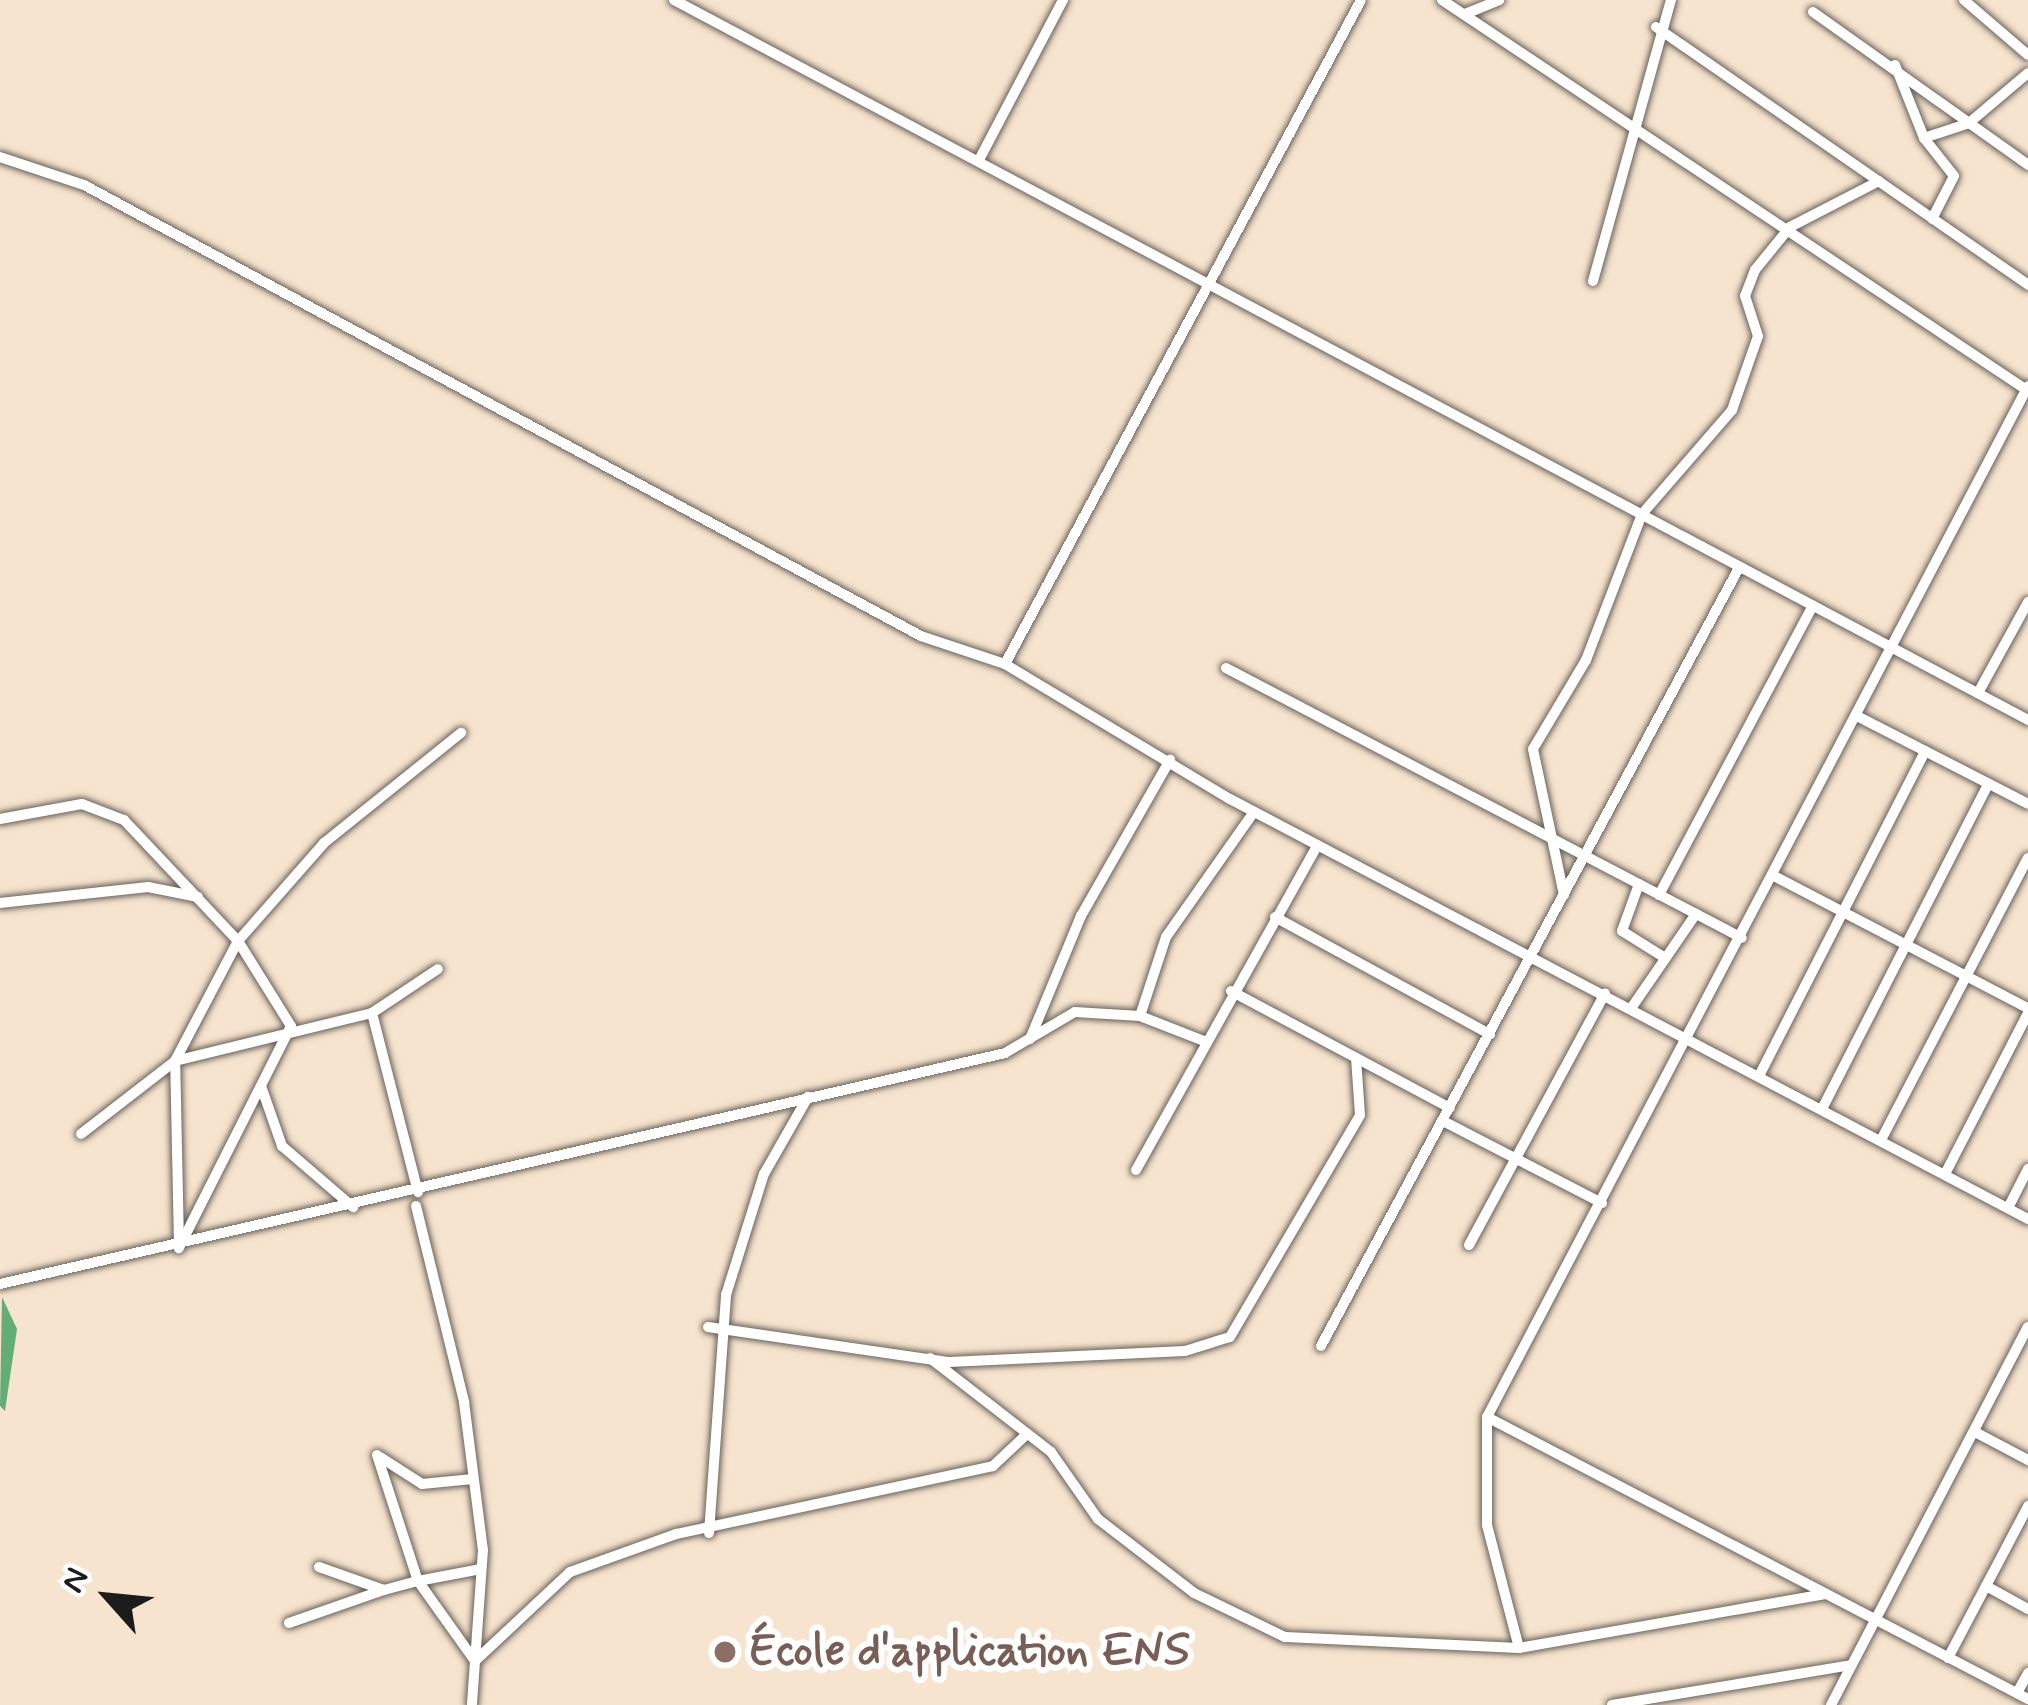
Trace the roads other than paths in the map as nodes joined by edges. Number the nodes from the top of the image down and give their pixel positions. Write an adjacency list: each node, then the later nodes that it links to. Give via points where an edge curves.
1 (674, 0): 18 (street)
2 (1063, 0): 18 (street)
3 (1361, 0): 24 (street)
4 (1442, 0): 9 (street)
5 (1499, 0): 9 (street)
6 (1671, 0): 10 (street)
7 (1964, 0): 11 (street)
8 (1813, 12): 12 (street)
9 (1465, 14): 14 (street)
10 (1656, 27): 14 (street); 20 (street)
11 (2028, 55)
12 (1893, 60): 15 (street); 16 (street)
13 (2028, 74): 15 (street)
14 (1631, 118): 22 (street); 23 (street)
15 (1969, 123): 16 (street); 19 (street)
16 (1924, 138): 21 (street, via 1954,176)
17 (0, 157): 32 (street, via 84,184 921,636)
18 (979, 160): 24 (street)
19 (2028, 166)
20 (1879, 182): 21 (street); 22 (street)
21 (1932, 219): 25 (street)
22 (1790, 227): 26 (street); 27 (street, via 1745,296 1758,335 1732,410)
23 (1593, 281)
24 (1207, 282): 27 (street); 32 (street)
25 (2028, 285)
26 (2027, 389): 31 (street)
27 (1642, 514): 28 (street); 44 (street, via 1586,660 1533,749)
28 (1740, 566): 30 (street); 46 (street)
29 (2028, 602): 34 (street)
30 (1813, 605): 31 (street); 53 (street)
31 (1892, 647): 34 (street); 35 (street)
32 (1005, 664): 39 (street)
33 (1226, 668): 44 (street)
34 (1978, 693): 36 (street)
35 (1857, 716): 38 (street); 49 (street)
36 (2028, 720)
37 (461, 733): 60 (street, via 324,843)
38 (1925, 751): 40 (street); 56 (street)
39 (1170, 760): 42 (street); 75 (street, via 1081,916)
40 (1988, 784): 41 (street); 61 (street)
41 (2028, 804)
42 (1254, 812): 45 (street); 71 (street, via 1166,937)
43 (0, 819): 48 (street, via 82,804 124,820)
44 (1545, 834): 46 (street); 52 (street)
45 (1318, 845): 58 (street); 62 (street)
46 (1586, 856): 50 (street); 52 (street)
47 (2028, 858): 65 (street)
48 (166, 865): 51 (street); 54 (street)
49 (1774, 875): 56 (street); 59 (street)
50 (1639, 884): 53 (street); 63 (street, via 1622,931)
51 (148, 887): 54 (street); 55 (street)
52 (1564, 895): 62 (street)
53 (1659, 895): 57 (street)
54 (201, 897): 60 (street)
55 (0, 903)
56 (1843, 911): 61 (street); 79 (street)
57 (1696, 914): 59 (street); 63 (street)
58 (1275, 917): 66 (street); 73 (street)
59 (1742, 938): 74 (street)
60 (238, 941): 72 (street); 78 (street)
61 (1906, 944): 65 (street); 83 (street)
62 (1533, 954): 67 (street); 73 (street)
63 (1665, 958): 68 (street)
64 (439, 970): 70 (street)
65 (1966, 976): 69 (street); 86 (street)
66 (1231, 991): 76 (street); 77 (street)
67 (1605, 992): 68 (street); 87 (street)
68 (1632, 1007): 74 (street)
69 (2028, 1011): 90 (street)
70 (372, 1013): 72 (street); 91 (street)
71 (1140, 1016): 75 (street, via 1075,1012); 76 (street)
72 (291, 1026): 78 (street); 80 (street)
73 (1490, 1034): 82 (street)
74 (1690, 1038): 79 (street); 92 (street)
75 (1030, 1039): 81 (street)
76 (1204, 1042): 89 (street)
77 (1356, 1058): 82 (street); 104 (street, via 1360,1115 1230,1337 1184,1351)
78 (176, 1061): 85 (street); 98 (street)
79 (1759, 1076): 83 (street)
80 (261, 1086): 94 (street, via 282,1146); 98 (street)
81 (808, 1097): 91 (street); 102 (street, via 764,1174)
82 (1450, 1108): 84 (street)
83 (1822, 1109): 86 (street)
84 (1443, 1121): 87 (street); 103 (street)
85 (81, 1134)
86 (1881, 1140): 90 (street)
87 (1515, 1159): 92 (street); 97 (street)
88 (2028, 1168): 95 (street)
89 (1136, 1170)
90 (1945, 1174): 95 (street)
91 (418, 1192): 94 (street)
92 (1601, 1203): 105 (street)
93 (416, 1206): 109 (street)
94 (353, 1207): 98 (street)
95 (2008, 1208): 96 (street)
96 (2028, 1219)
97 (1469, 1245)
98 (179, 1248): 99 (street)
99 (0, 1283)
100 (708, 1327): 102 (street)
101 (2028, 1327): 106 (street)
102 (724, 1329): 104 (street); 111 (street)
103 (1322, 1346)
104 (930, 1358): 107 (street)
105 (1487, 1417): 117 (street); 121 (street, via 1487,1525)
106 (1975, 1432): 108 (street); 119 (street)
107 (1028, 1434): 111 (street, via 993,1466); 121 (street, via 1098,1519 1251,1624 1331,1645 1472,1638)
108 (2028, 1460)
109 (473, 1479): 113 (street); 114 (street, via 422,1484 377,1456)
110 (2028, 1506): 115 (street)
111 (709, 1533): 123 (street, via 570,1572)
112 (319, 1567): 116 (street)
113 (481, 1569): 114 (street); 123 (street)
114 (418, 1581): 116 (street); 123 (street)
115 (1986, 1586): 118 (street); 122 (street)
116 (384, 1590): 120 (street)
117 (1825, 1594): 119 (street); 121 (street)
118 (2028, 1609)
119 (1875, 1620): 122 (street); 124 (street)
120 (290, 1623)
121 (1520, 1648)
122 (1948, 1658): 126 (street)
123 (475, 1661): 128 (street)
124 (1852, 1665): 127 (street); 130 (street)
125 (2028, 1673): 126 (street)
126 (2023, 1696)
127 (1664, 1701): 129 (street)
128 (472, 1705)
129 (1612, 1705)
130 (1831, 1705)

